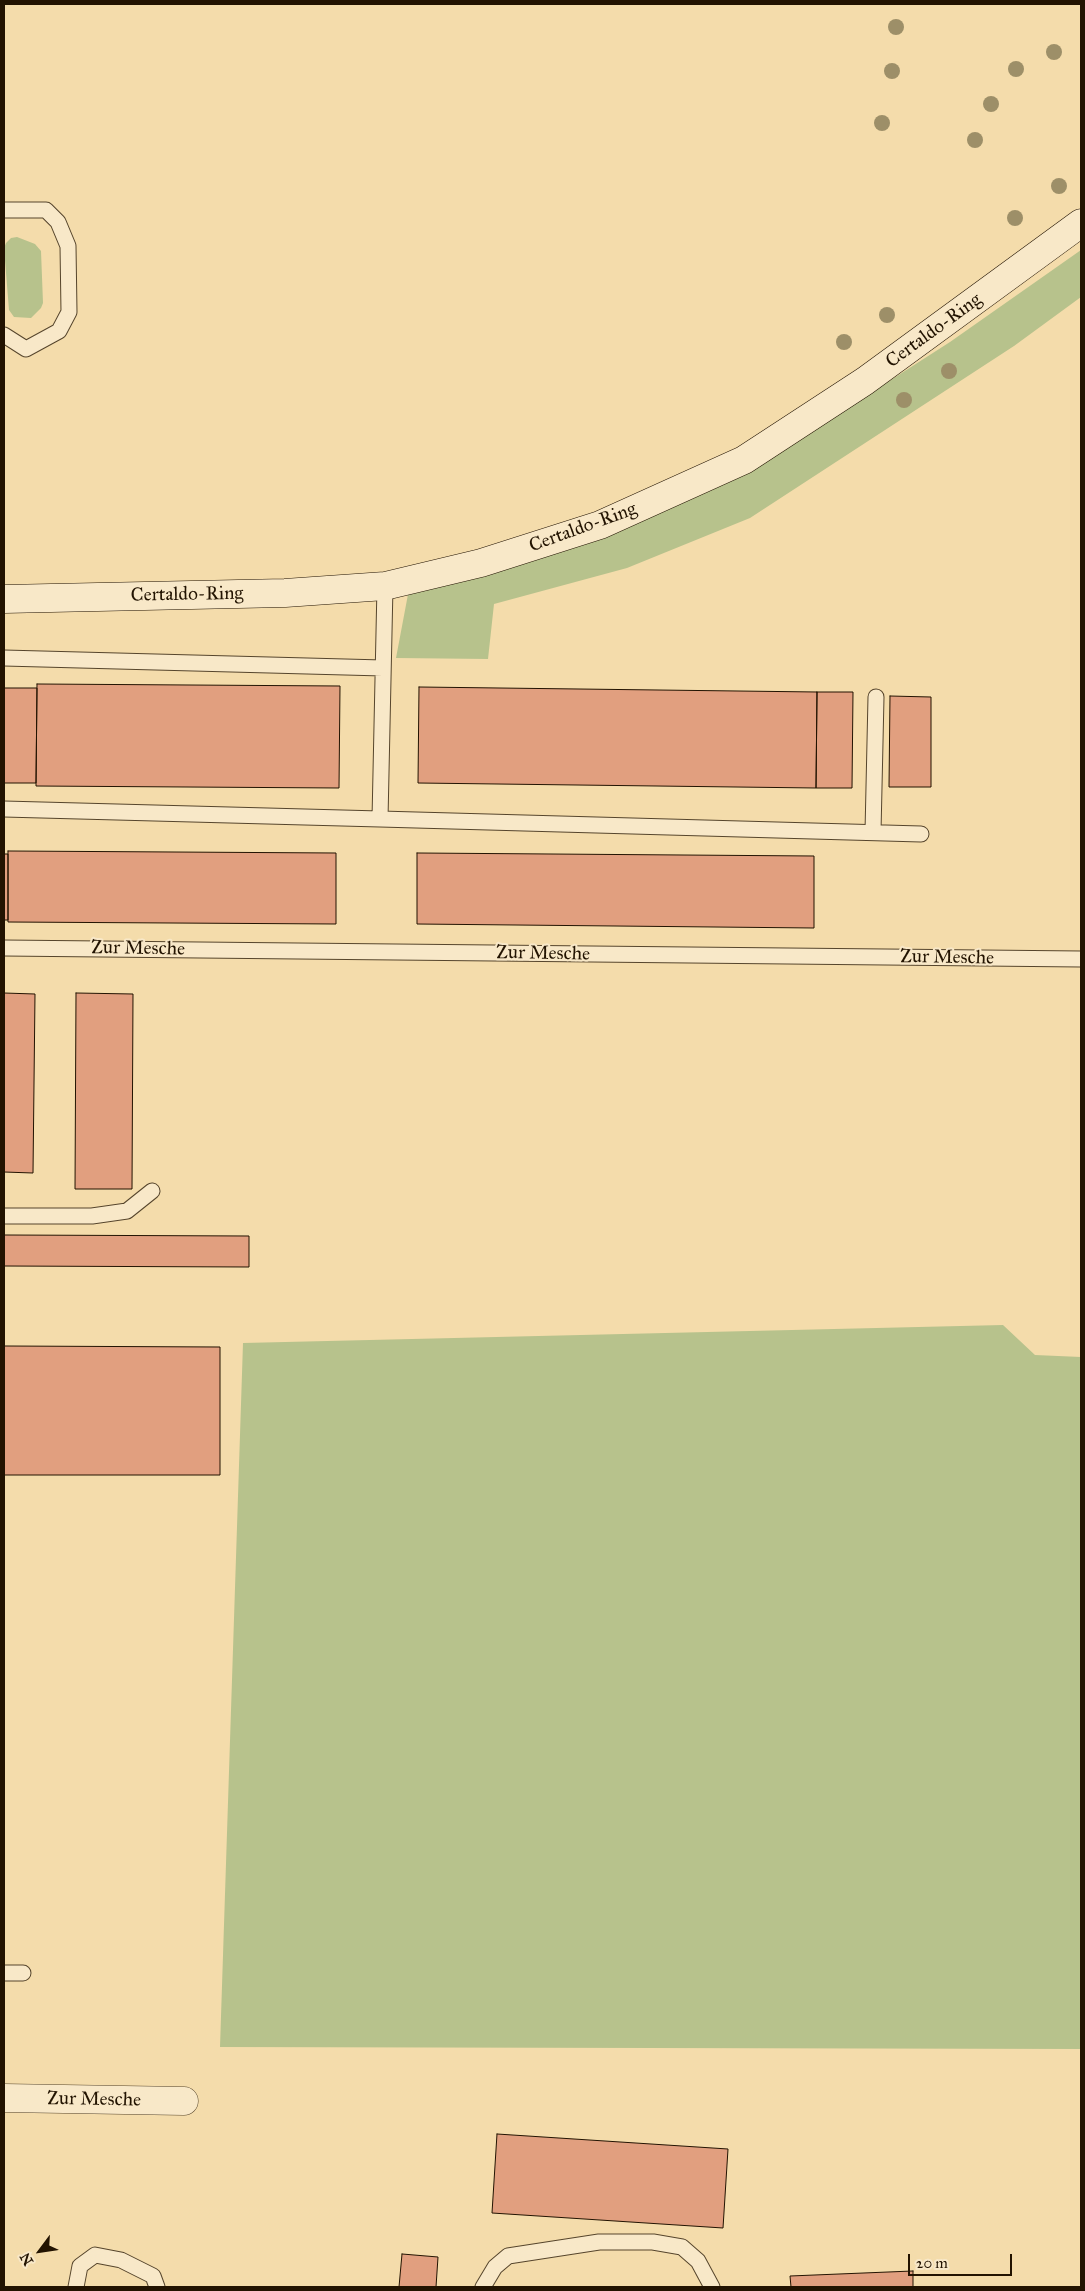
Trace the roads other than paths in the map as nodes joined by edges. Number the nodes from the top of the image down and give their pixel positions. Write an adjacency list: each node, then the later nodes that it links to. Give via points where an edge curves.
1 (4, 210): 3 (lane, via 46,210 58,222 68,246 69,312 59,331 26,349)
2 (1081, 223): 4 (main road, Certaldo-Ring, via 865,381 744,460 600,525 480,563)
3 (4, 335)
4 (385, 586): 5 (main road, Certaldo-Ring, via 285,593); 7 (lane)
5 (4, 599)
6 (4, 658): 7 (lane)
7 (383, 668): 10 (lane)
8 (876, 697): 11 (lane)
9 (4, 809): 10 (lane)
10 (380, 819): 11 (lane)
11 (873, 832): 12 (lane)
12 (921, 834)
13 (4, 948): 14 (lane, Zur Mesche)
14 (1081, 959)
15 (152, 1191): 16 (lane, via 126,1212 92,1216)
16 (4, 1216)
17 (4, 1973): 18 (lane)
18 (23, 1973)
19 (4, 2098): 20 (main road, Zur Mesche)
20 (184, 2101)
21 (76, 2287): 22 (lane, via 80,2266 95,2255 121,2260 153,2276)
22 (157, 2287)
23 (483, 2287): 24 (lane, via 495,2267 508,2256 599,2242 653,2242 682,2247 698,2261)
24 (712, 2287)

